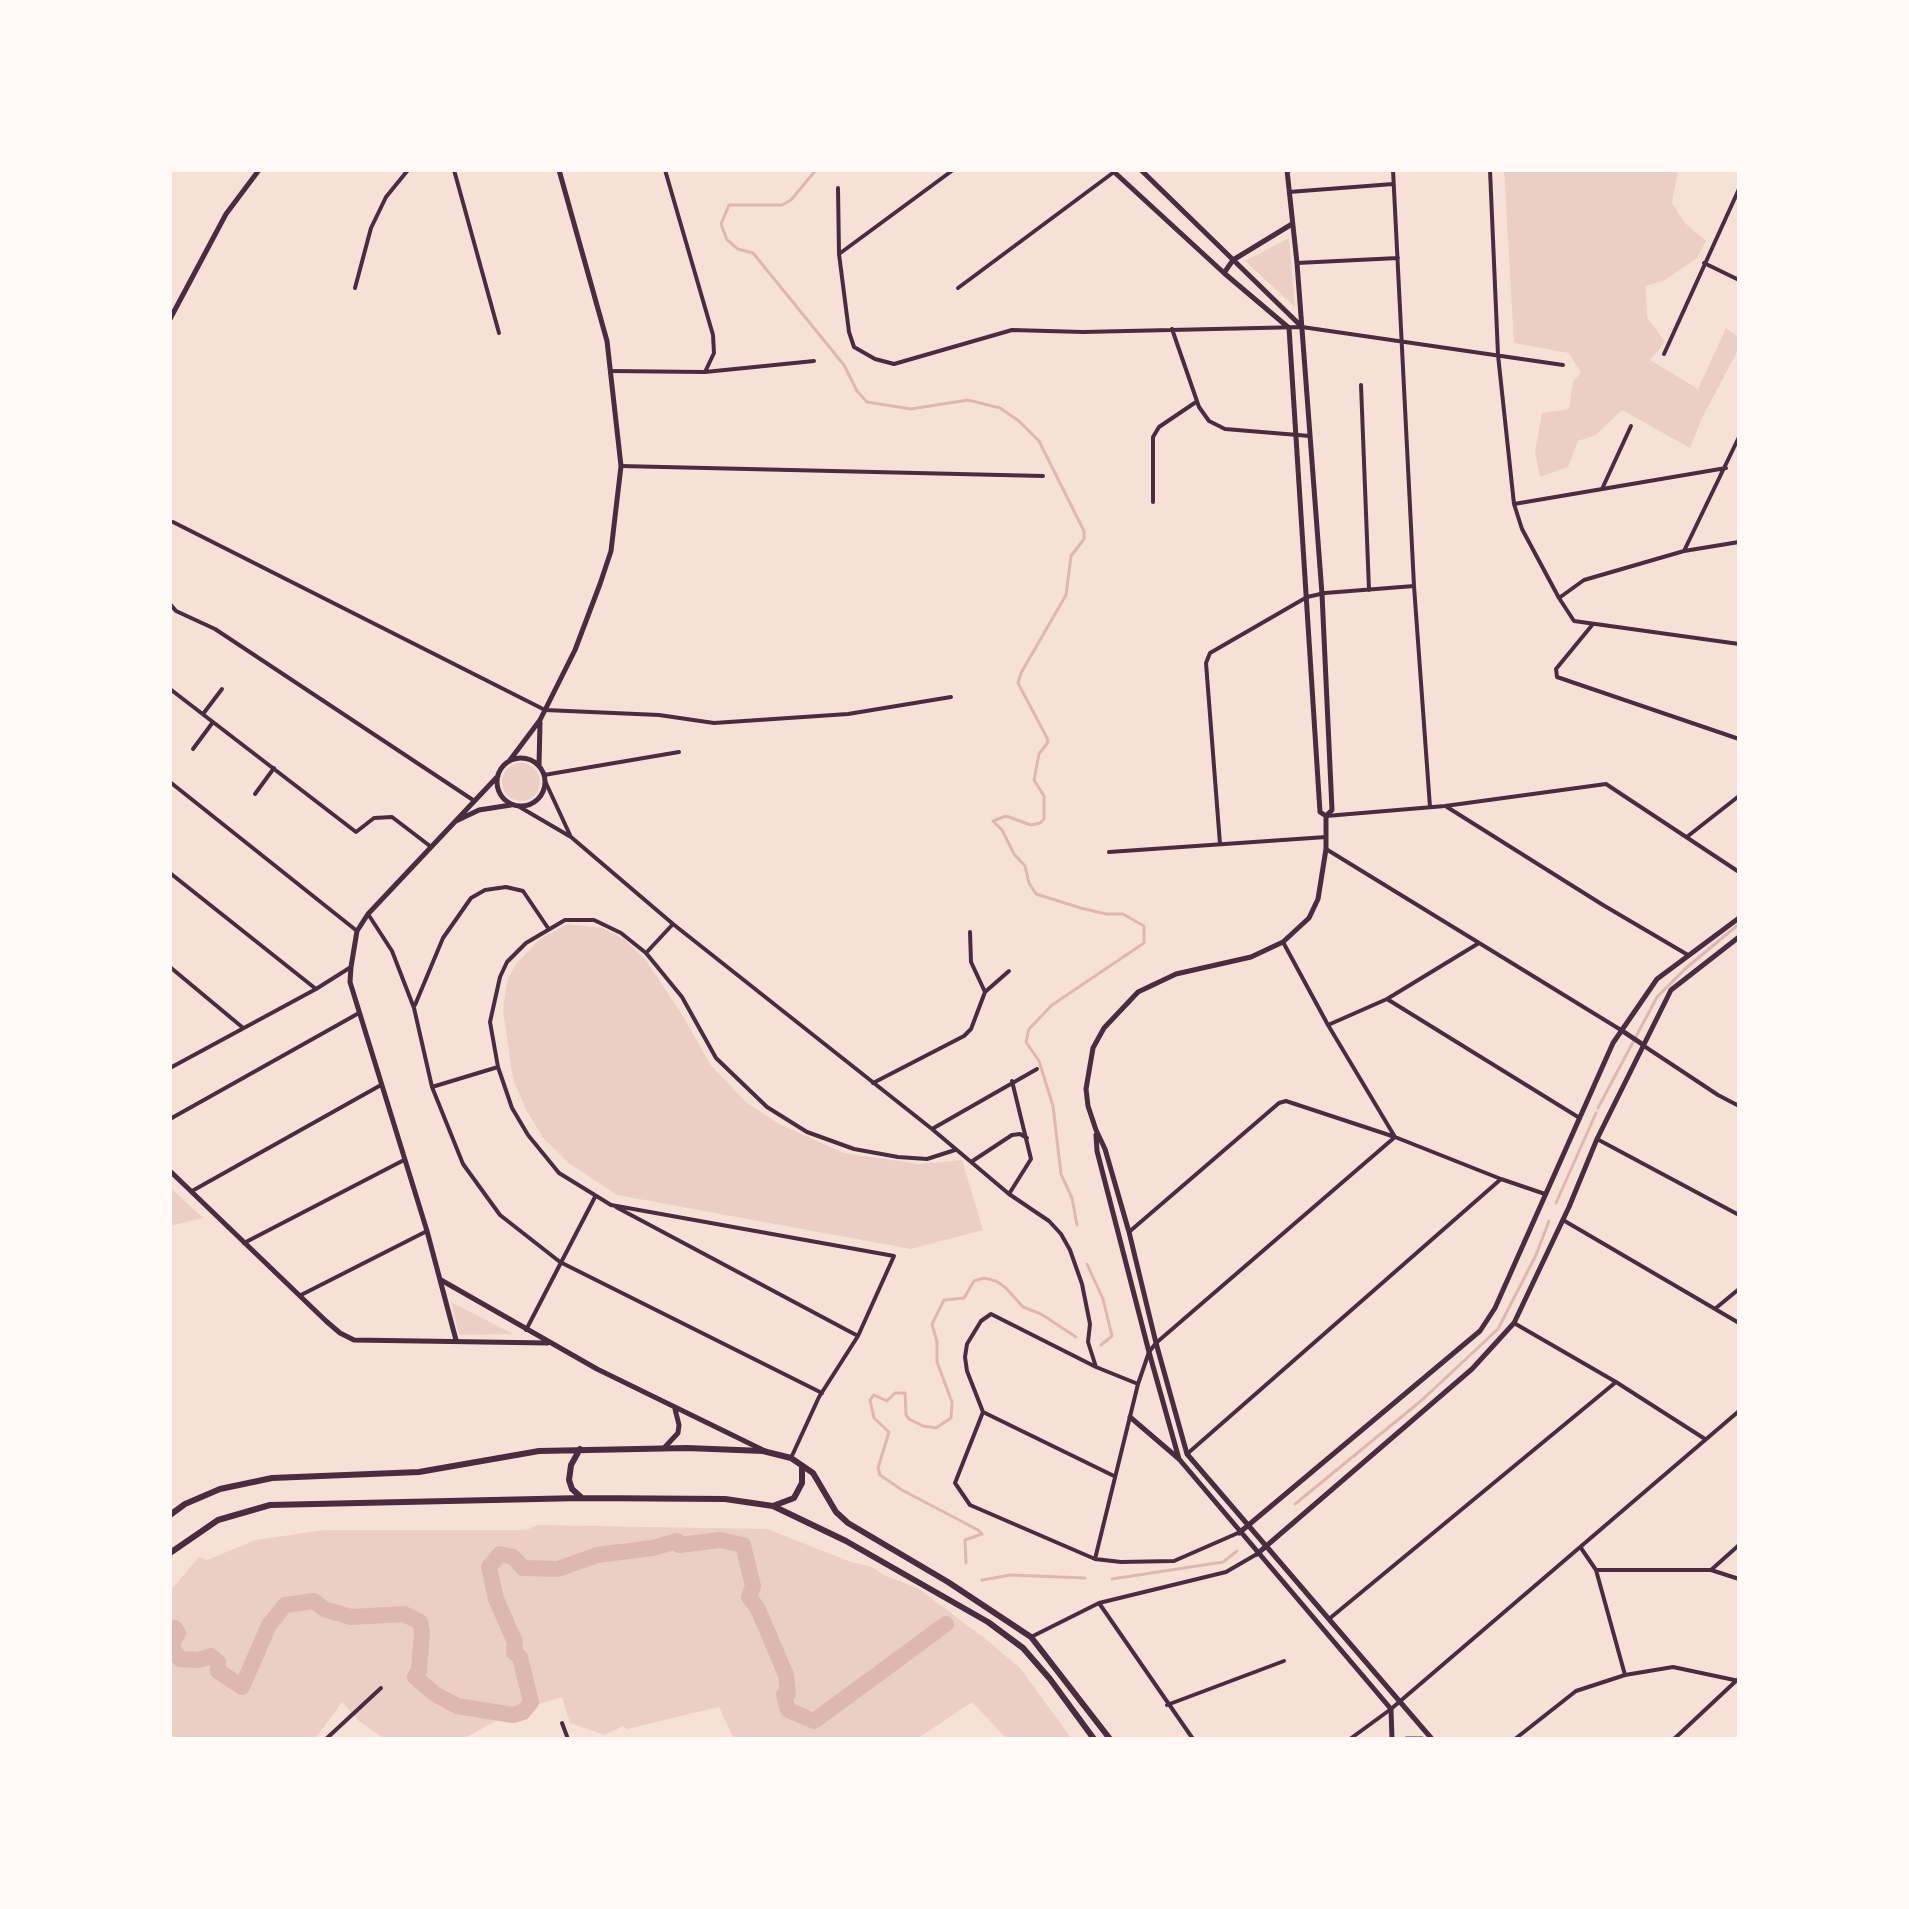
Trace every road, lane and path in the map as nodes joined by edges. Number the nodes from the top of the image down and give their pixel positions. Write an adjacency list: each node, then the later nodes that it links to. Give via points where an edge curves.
1 (259, 170): 26 (street, via 226,214)
2 (408, 170): 24 (street, via 386,197 371,228)
3 (454, 170): 30 (street)
4 (559, 170): 36 (street, via 607,341)
5 (665, 170): 37 (street, via 713,335 714,353)
6 (953, 170): 17 (street)
7 (1141, 170): 19 (street)
8 (1287, 170): 15 (street)
9 (1393, 170): 12 (street)
10 (1490, 170): 33 (street)
11 (1113, 171): 22 (street); 25 (street)
12 (1393, 184): 15 (street); 18 (street)
13 (838, 188): 17 (street)
14 (1739, 189): 21 (street)
15 (1289, 192): 16 (street)
16 (1292, 224): 19 (street); 20 (street)
17 (839, 254): 29 (street, via 854,347 894,364 1012,330)
18 (1398, 258): 20 (street); 31 (street)
19 (1233, 260): 22 (street); 27 (street)
20 (1297, 263): 27 (street)
21 (1704, 263): 23 (street); 32 (street)
22 (1224, 273): 28 (street)
23 (1739, 280)
24 (355, 288)
25 (958, 288)
26 (170, 319)
27 (1302, 327): 28 (street); 31 (street); 42 (street)
28 (1289, 328): 29 (street); 41 (street)
29 (1172, 329): 39 (street)
30 (499, 333)
31 (1403, 340): 33 (street); 53 (street)
32 (1664, 354)
33 (1498, 355): 35 (street); 49 (street)
34 (814, 361): 37 (street)
35 (1563, 365)
36 (610, 371): 37 (street); 44 (street)
37 (705, 372)
38 (1361, 385): 54 (street)
39 (1197, 402): 41 (street, via 1209,421 1225,429); 48 (street, via 1159,427 1153,437)
40 (1631, 426): 47 (street)
41 (1295, 435): 42 (street); 56 (street)
42 (1310, 436): 55 (street)
43 (1739, 437): 45 (street)
44 (621, 466): 46 (street); 64 (street, via 610,557 575,650)
45 (1726, 468): 47 (street); 52 (street)
46 (1043, 476)
47 (1602, 490): 49 (street)
48 (1153, 502)
49 (1514, 504): 57 (street)
50 (173, 522): 64 (street)
51 (1739, 542): 52 (street)
52 (1684, 551): 57 (street, via 1584,580)
53 (1414, 586): 54 (street); 83 (street)
54 (1369, 590): 55 (street)
55 (1322, 594): 56 (street); 84 (street, via 1332,810)
56 (1307, 597): 84 (street, via 1320,812); 89 (street, via 1207,658)
57 (1559, 598): 59 (street, via 1574,621)
58 (170, 604): 79 (street)
59 (1593, 624): 60 (street); 68 (street, via 1556,669 1557,677)
60 (1739, 644)
61 (170, 689): 65 (street)
62 (222, 689): 65 (street)
63 (951, 697): 64 (street, via 848,714 714,723)
64 (545, 710): 66 (street)
65 (203, 714): 67 (street)
66 (540, 720): 71 (street); 72 (street)
67 (213, 722): 69 (street); 73 (street)
68 (1739, 739)
69 (193, 749)
70 (679, 752): 75 (street)
71 (510, 760): 72 (street, via 527,759); 74 (street)
72 (539, 766): 75 (street)
73 (274, 768): 77 (street); 90 (street, via 356,832 374,818 392,817)
74 (498, 776): 79 (street); 80 (street, via 501,796)
75 (545, 778): 80 (street, via 538,800); 87 (street)
76 (170, 782): 99 (street)
77 (255, 794)
78 (1739, 796): 86 (street)
79 (473, 800): 82 (street); 85 (street)
80 (516, 806): 82 (street); 87 (street)
81 (1445, 806): 83 (street); 86 (street, via 1606,784); 105 (street)
82 (491, 807): 85 (street)
83 (1430, 807): 84 (street)
84 (1326, 816): 88 (street)
85 (452, 823): 90 (street)
86 (1688, 836): 93 (street)
87 (571, 837): 97 (street)
88 (1326, 837): 89 (street); 91 (street)
89 (1220, 844): 92 (street)
90 (430, 846): 95 (street)
91 (1326, 849): 102 (street, via 1318,899 1309,918); 103 (street)
92 (1109, 852)
93 (1739, 872)
94 (170, 873): 109 (street)
95 (368, 914): 99 (street); 112 (street, via 392,951)
96 (1739, 918): 105 (street)
97 (673, 924): 104 (street); 122 (street)
98 (548, 928): 104 (street, via 565,920 594,920); 112 (street, via 523,891 506,887 471,898 443,938); 118 (street, via 507,962 500,977 490,1022)
99 (357, 931): 107 (street)
100 (970, 932): 110 (street, via 971,962)
101 (1739, 937): 117 (street, via 1671,990)
102 (1283, 942): 114 (street); 129 (street, via 1251,957 1176,974 1138,992 1093,1048 1086,1089)
103 (1479, 943): 111 (street); 116 (street)
104 (646, 953): 133 (street, via 682,997 716,1058 767,1107 807,1132 854,1149 927,1159)
105 (1689, 955): 116 (street, via 1657,979)
106 (170, 967): 115 (street)
107 (351, 967): 109 (street); 113 (street)
108 (1009, 971): 110 (street)
109 (316, 989): 115 (street)
110 (985, 992): 122 (street, via 964,1036)
111 (1387, 999): 114 (street); 126 (street)
112 (414, 1008): 124 (street)
113 (359, 1013): 123 (street); 127 (street)
114 (1328, 1025): 130 (street)
115 (242, 1028): 119 (street)
116 (1623, 1032): 117 (street); 126 (street)
117 (1640, 1042): 125 (street); 132 (street)
118 (498, 1067): 124 (street); 141 (street, via 528,1135 559,1173)
119 (170, 1068)
120 (1037, 1069): 121 (street)
121 (1012, 1081): 128 (street); 131 (street)
122 (873, 1083): 128 (street)
123 (381, 1085): 134 (street); 138 (street)
124 (432, 1087): 148 (street, via 463,1164 480,1189 500,1215)
125 (1739, 1106)
126 (1578, 1117): 140 (street)
127 (170, 1119)
128 (932, 1129): 133 (street)
129 (1096, 1130): 146 (street); 160 (street)
130 (1395, 1137): 137 (street); 146 (street, via 1279,1103); 159 (street)
131 (1027, 1138): 135 (street, via 1012,1135); 139 (street, via 1031,1159)
132 (1597, 1139): 143 (street); 144 (street)
133 (955, 1150): 135 (street)
134 (404, 1160): 145 (street); 147 (street)
135 (971, 1162): 139 (street)
136 (170, 1171): 138 (street)
137 (1501, 1179): 140 (street); 173 (street)
138 (192, 1191): 147 (street)
139 (1009, 1194): 161 (street, via 1049,1221 1070,1250 1086,1297 1088,1342)
140 (1545, 1194): 181 (street, via 1480,1331)
141 (595, 1196): 142 (street); 148 (street)
142 (611, 1205): 156 (street); 156 (street, via 894,1256)
143 (1739, 1215)
144 (1563, 1220): 152 (street); 153 (street)
145 (427, 1231): 149 (street); 151 (street)
146 (1129, 1232): 159 (street)
147 (244, 1243): 151 (street)
148 (560, 1262): 155 (street); 164 (street)
149 (441, 1279): 155 (street); 157 (street)
150 (1739, 1289): 152 (street)
151 (301, 1295): 157 (street, via 354,1340)
152 (1716, 1308): 154 (street)
153 (1514, 1323): 162 (street); 184 (street, via 1472,1369)
154 (1739, 1323)
155 (526, 1330): 158 (street)
156 (858, 1336): 164 (street)
157 (456, 1340): 158 (street)
158 (548, 1343): 165 (street)
159 (1156, 1343): 160 (street); 173 (street)
160 (1149, 1352): 163 (street); 175 (street)
161 (1096, 1367): 163 (street); 166 (street, via 991,1314 967,1344 965,1357)
162 (1616, 1382): 169 (street); 193 (street)
163 (1138, 1384): 168 (street)
164 (822, 1393): 174 (street)
165 (674, 1408): 170 (street, via 678,1433); 172 (street)
166 (983, 1412): 177 (street); 188 (street, via 955,1483 970,1505)
167 (1738, 1414): 169 (street)
168 (1130, 1417): 175 (street); 177 (street)
169 (1705, 1439): 185 (street)
170 (664, 1448): 171 (main road); 172 (main road)
171 (580, 1449): 178 (main road, via 569,1480); 180 (main road, via 419,1472 272,1478 220,1489)
172 (768, 1452): 174 (main road)
173 (1187, 1454): 181 (street)
174 (791, 1458): 176 (main road)
175 (1179, 1459): 182 (street)
176 (800, 1464): 179 (main road, via 802,1483 794,1498); 194 (main road, via 813,1473 848,1523)
177 (1114, 1476): 188 (street)
178 (582, 1498): 179 (main road, via 725,1499); 186 (main road, via 270,1505 218,1520)
179 (773, 1506): 205 (main road, via 988,1622 1023,1648)
180 (170, 1515)
181 (1250, 1525): 182 (street); 184 (street)
182 (1239, 1533): 187 (street); 188 (street, via 1174,1561)
183 (1739, 1545): 190 (street)
184 (1267, 1546): 187 (street); 193 (street)
185 (1581, 1548): 189 (street); 199 (street)
186 (170, 1553)
187 (1257, 1554): 192 (street, via 1226,1572); 201 (street)
188 (1095, 1559)
189 (1596, 1570): 190 (street); 196 (street)
190 (1711, 1570): 191 (street)
191 (1739, 1579)
192 (1099, 1603): 194 (street); 200 (street)
193 (1329, 1619): 199 (street)
194 (1031, 1637): 206 (main road)
195 (1284, 1661): 200 (street)
196 (1625, 1675): 197 (street, via 1673,1667); 213 (street, via 1576,1691)
197 (1738, 1681): 214 (street)
198 (381, 1688): 203 (street)
199 (1399, 1702): 201 (street); 212 (street)
200 (1167, 1705): 207 (street)
201 (1391, 1709): 208 (street); 209 (street)
202 (562, 1723): 204 (street)
203 (326, 1739)
204 (568, 1739)
205 (1094, 1739)
206 (1110, 1739)
207 (1193, 1739)
208 (1350, 1739)
209 (1392, 1739)
210 (1406, 1739): 211 (street)
211 (1422, 1739)
212 (1432, 1739)
213 (1515, 1739)
214 (1674, 1739)

